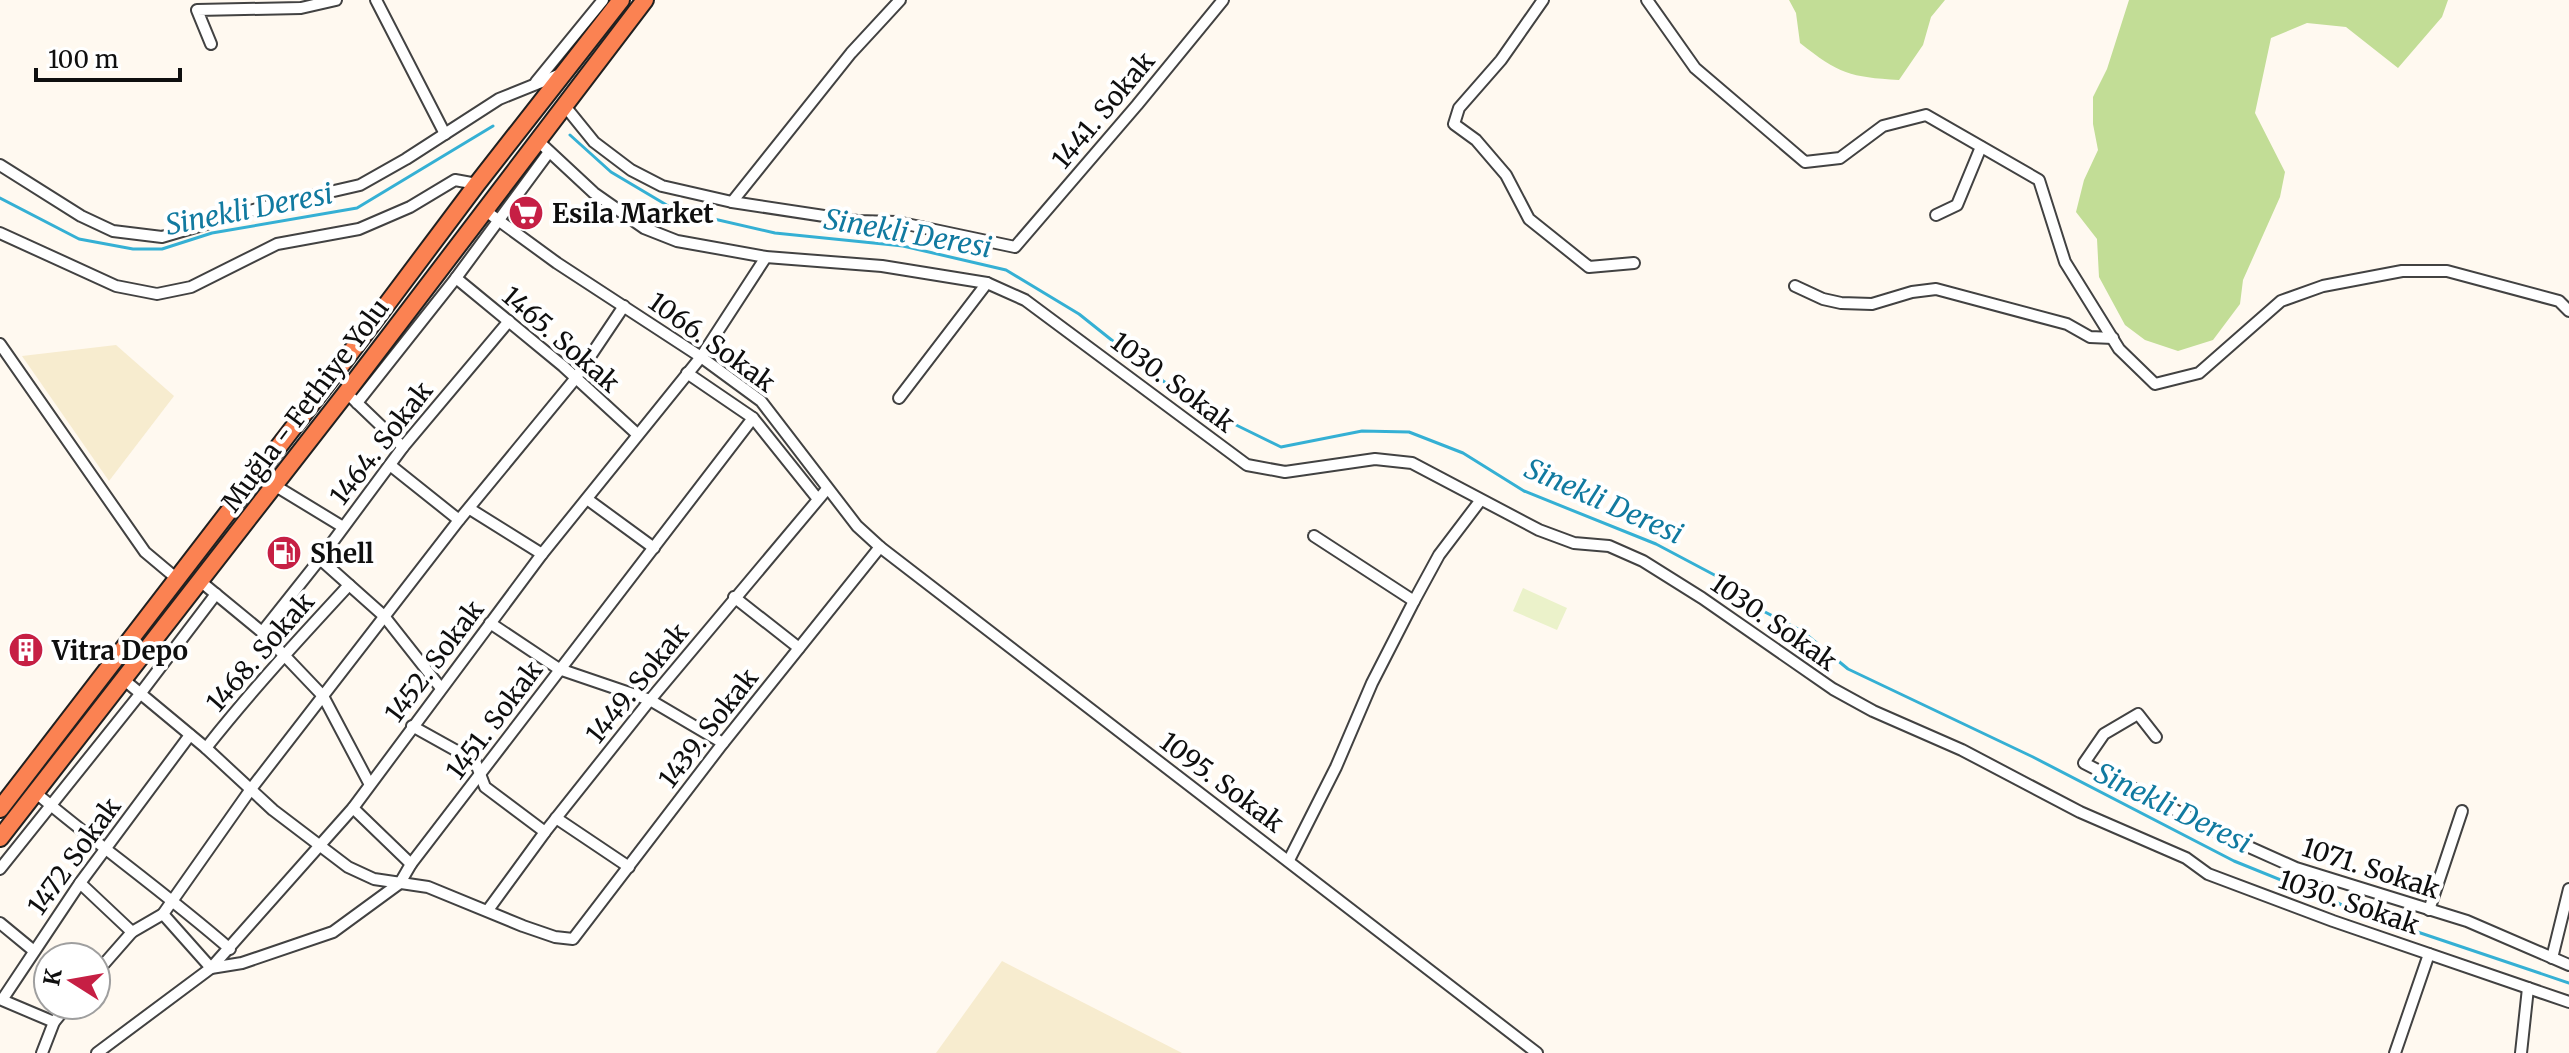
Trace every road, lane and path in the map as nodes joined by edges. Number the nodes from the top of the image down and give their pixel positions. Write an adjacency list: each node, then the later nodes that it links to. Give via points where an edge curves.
1 (336, 0): 10 (street, via 301,8 197,10)
2 (376, 0): 14 (street)
3 (603, 0): 12 (street)
4 (621, 0): 11 (highway, Muğla - Fethiye Yolu)
5 (645, 0): 13 (highway, Muğla - Fethiye Yolu)
6 (900, 0): 19 (street)
7 (1223, 0): 19 (street, 1441. Sokak, via 1015,247 897,222)
8 (1543, 0): 25 (street, via 1459,108 1454,124 1506,175 1529,219 1589,267)
9 (1647, 0): 16 (street, via 1695,68 1805,162 1840,158 1883,126 1926,115)
10 (211, 44)
11 (563, 74): 12 (street); 18 (highway, Muğla - Fethiye Yolu)
12 (535, 84): 14 (street, via 499,99)
13 (564, 105): 15 (highway, Muğla - Fethiye Yolu); 19 (street, via 594,142 631,170 662,186)
14 (445, 134): 17 (street, via 360,185 162,237 113,231)
15 (543, 146): 20 (highway, Muğla - Fethiye Yolu); 22 (street); 24 (street, 1030. Sokak, via 594,193 644,228 677,241)
16 (1981, 147): 21 (street, via 1957,205); 32 (street, via 2039,180 2065,262)
17 (0, 165)
18 (477, 184): 23 (street, via 455,180 359,229 277,244 191,287 157,294 116,286); 56 (highway, Muğla - Fethiye Yolu)
19 (732, 202)
20 (483, 209): 22 (street, 1066. Sokak); 37 (highway, Muğla - Fethiye Yolu)
21 (1936, 215)
22 (498, 221): 26 (street); 29 (street, 1066. Sokak)
23 (0, 233)
24 (766, 257): 27 (street, 1030. Sokak, via 882,266); 34 (street, 1452. Sokak)
25 (1634, 263)
26 (456, 278): 31 (street, 1465. Sokak); 37 (street)
27 (987, 283): 38 (street); 47 (street, 1030. Sokak, via 1025,300 1247,465 1285,472 1375,459 1412,463)
28 (1795, 286): 32 (street, via 1832,301 1872,304 1936,289 2067,324 2090,337)
29 (624, 306): 34 (street, 1066. Sokak); 36 (street)
30 (2569, 311): 32 (street, via 2559,301 2447,271 2402,271 2323,286 2281,301 2199,373 2155,384)
31 (509, 321): 36 (street, 1465. Sokak); 41 (street, 1464. Sokak)
32 (2113, 338)
33 (0, 344): 56 (street, via 145,552)
34 (701, 357): 35 (street, 1452. Sokak); 44 (street, 1066. Sokak, via 761,401)
35 (687, 373): 39 (street); 40 (street, 1452. Sokak)
36 (575, 379): 40 (street, 1465. Sokak); 48 (street)
37 (352, 398): 41 (street); 43 (highway, Muğla - Fethiye Yolu)
38 (899, 398)
39 (753, 418): 45 (street); 53 (street, 1451. Sokak)
40 (637, 434): 46 (street, 1452. Sokak)
41 (403, 447): 42 (street, 1464. Sokak)
42 (390, 465): 49 (street); 50 (street, 1464. Sokak)
43 (274, 485): 50 (street); 57 (highway, Muğla - Fethiye Yolu)
44 (827, 489): 45 (street, 1449. Sokak); 52 (street, 1066. Sokak)
45 (817, 498): 60 (street, 1449. Sokak)
46 (587, 499): 53 (street); 54 (street, 1452. Sokak)
47 (1480, 501): 61 (street, via 1439,555); 108 (street, 1030. Sokak, via 1574,543 1609,546 1643,561 1833,689 2080,812 2186,858 2208,874)
48 (470, 509): 49 (street); 54 (street)
49 (459, 520): 62 (street)
50 (343, 527): 55 (street, 1464. Sokak)
51 (1314, 536): 61 (street)
52 (880, 547): 65 (street, 1439. Sokak); 91 (street, 1095. Sokak)
53 (654, 548): 67 (street, 1451. Sokak)
54 (542, 554): 63 (street, 1452. Sokak)
55 (320, 559): 58 (street); 64 (street, 1464. Sokak)
56 (176, 578): 84 (highway, Muğla - Fethiye Yolu)
57 (200, 581): 59 (street); 68 (highway, Muğla - Fethiye Yolu)
58 (349, 585): 62 (street); 66 (street, 1468. Sokak)
59 (216, 594): 64 (street); 70 (street)
60 (734, 597): 65 (street); 72 (street, 1449. Sokak)
61 (1414, 601): 91 (street)
62 (384, 616): 69 (street); 71 (street)
63 (490, 623): 67 (street); 69 (street, 1452. Sokak)
64 (262, 632): 66 (street)
65 (799, 648): 76 (street, 1439. Sokak)
66 (286, 654): 71 (street); 77 (street, 1468. Sokak)
67 (559, 669): 72 (street); 78 (street, 1451. Sokak)
68 (123, 679): 70 (street); 81 (highway, Muğla - Fethiye Yolu)
69 (440, 687): 73 (street, 1452. Sokak)
70 (140, 694): 74 (street); 82 (street)
71 (323, 696): 79 (street); 80 (street)
72 (650, 700): 76 (street); 86 (street, 1449. Sokak)
73 (412, 726): 78 (street, via 475,761); 79 (street, 1452. Sokak)
74 (190, 735): 77 (street); 90 (street, 1472 Sokak)
75 (2156, 737): 100 (street, 1071. Sokak, via 2138,714 2104,734 2084,763 2296,868)
76 (723, 743): 93 (street, 1439. Sokak)
77 (206, 748): 80 (street)
78 (481, 774): 87 (street, via 485,787); 92 (street, 1451. Sokak)
79 (369, 783): 83 (street, 1452. Sokak)
80 (251, 789): 89 (street); 98 (street)
81 (36, 793): 82 (street); 88 (highway, Muğla - Fethiye Yolu)
82 (50, 805): 90 (street); 94 (street)
83 (353, 808): 89 (street, 1452. Sokak); 92 (street)
84 (0, 809)
85 (2462, 811): 100 (street)
86 (556, 818): 87 (street, 1449. Sokak); 93 (street)
87 (545, 832): 99 (street, 1449. Sokak)
88 (0, 838)
89 (320, 847): 96 (street, via 361,874); 106 (street, 1452. Sokak)
90 (104, 850): 95 (street, 1472 Sokak); 98 (street)
91 (1289, 860): 119 (street, 1095. Sokak)
92 (411, 864): 96 (street, 1451. Sokak)
93 (629, 867): 99 (street, 1439. Sokak, via 573,939)
94 (0, 869)
95 (80, 883): 103 (street); 104 (street, 1472 Sokak)
96 (400, 883): 99 (street, via 428,887); 112 (street, 1451. Sokak, via 333,932)
97 (2569, 889): 110 (street)
98 (173, 899): 101 (street); 106 (street)
99 (488, 910)
100 (2429, 910): 110 (street, 1071. Sokak)
101 (163, 914): 103 (street); 112 (street)
102 (0, 923): 105 (street)
103 (132, 932): 109 (street)
104 (41, 941)
105 (32, 949)
106 (230, 949): 112 (street, 1452. Sokak)
107 (32, 954): 115 (street, 1472 Sokak, via 2,1000)
108 (2429, 954): 113 (street, 1030. Sokak); 120 (street)
109 (112, 955)
110 (2552, 958): 111 (street, 1071. Sokak)
111 (2569, 965)
112 (211, 968): 118 (street, 1452. Sokak)
113 (2528, 988): 114 (street, 1030. Sokak); 121 (street)
114 (2569, 1002)
115 (32, 1013)
116 (54, 1022): 117 (street)
117 (42, 1053)
118 (97, 1053)
119 (1537, 1053)
120 (2395, 1053)
121 (2521, 1053)

